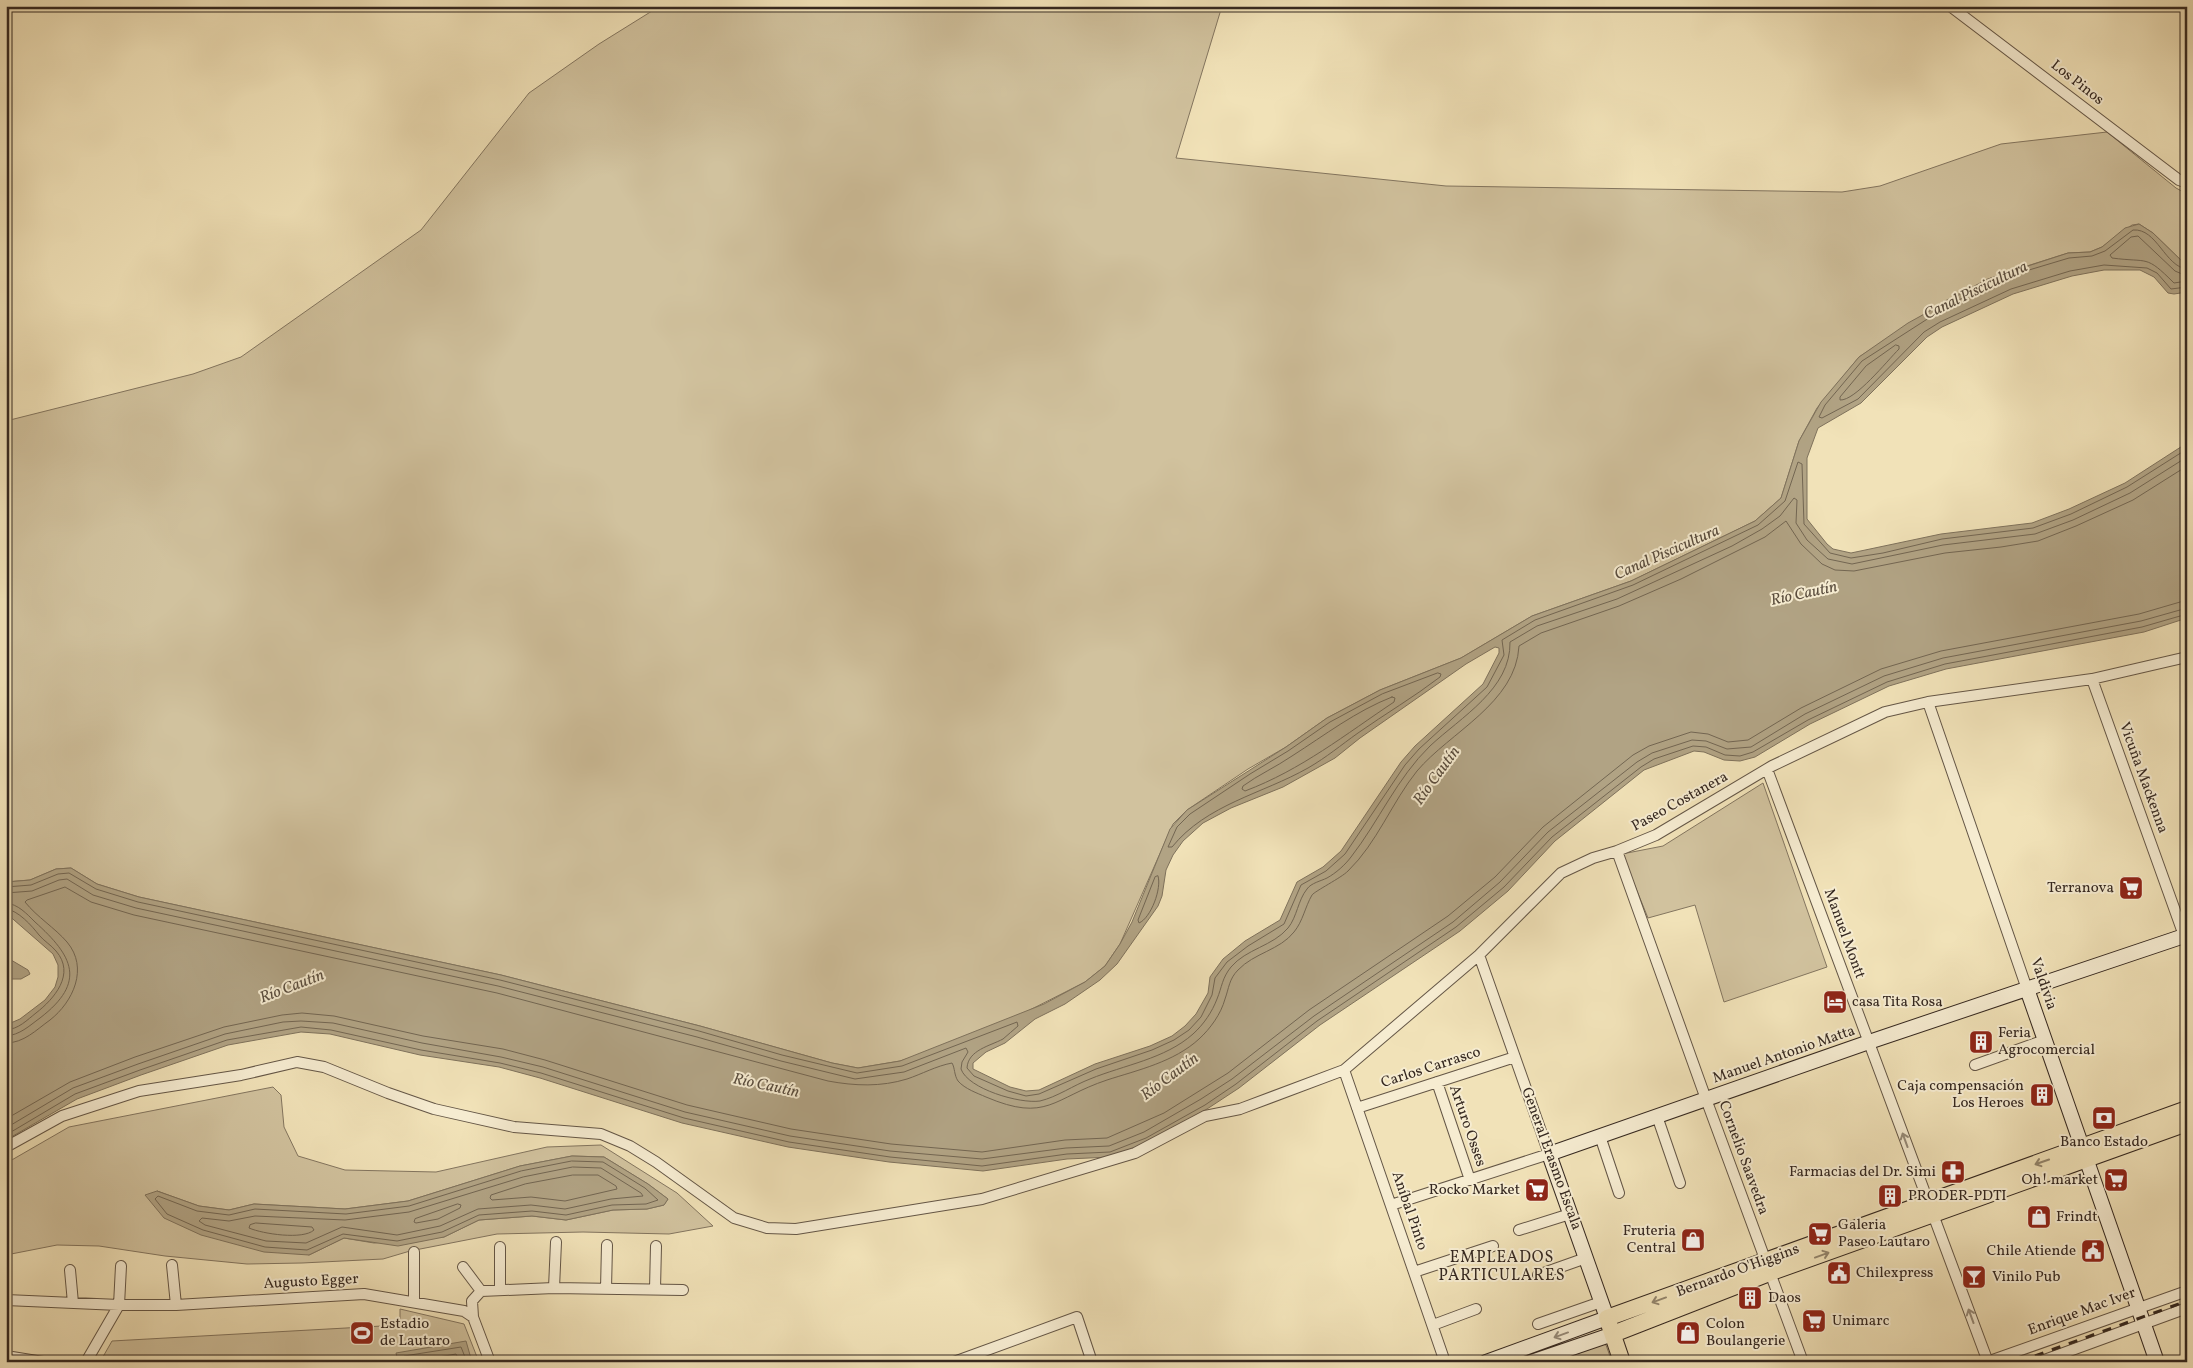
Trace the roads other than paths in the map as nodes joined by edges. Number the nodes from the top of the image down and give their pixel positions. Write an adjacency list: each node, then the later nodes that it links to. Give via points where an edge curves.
1 (1950, 6): 2 (street, Los Pinos, via 2179,180)
2 (2187, 182)
3 (2187, 657): 4 (street, Paseo Costanera)
4 (2092, 679): 5 (street, Paseo Costanera); 8 (street, Vicuña Mackenna)
5 (1928, 702): 6 (street, Paseo Costanera, via 1885,712); 10 (street, Valdivia)
6 (1767, 769): 7 (street, Paseo Costanera, via 1656,835); 12 (street, Manuel Montt)
7 (1618, 851): 9 (street, Paseo Costanera, via 1561,873); 17 (street, Cornelio Saavedra)
8 (2186, 939): 10 (street, Manuel Antonio Matta)
9 (1479, 955): 13 (street, General Erasmo Escala); 15 (street, Paseo Costanera)
10 (2027, 989): 11 (street, Valdivia); 12 (street, Manuel Antonio Matta)
11 (2045, 1040): 14 (street); 24 (street, Valdivia)
12 (1869, 1042): 17 (street, Manuel Antonio Matta); 30 (street, Manuel Montt, one-way to 12)
13 (1515, 1057): 16 (street, Carlos Carrasco); 25 (street, General Erasmo Escala)
14 (1975, 1065)
15 (1344, 1070): 18 (street, Aníbal Pinto); 23 (street, Paseo Costanera, via 1240,1109 1205,1116 1135,1154 982,1199 787,1229 761,1227 734,1218 650,1157 601,1134 514,1127 434,1109 324,1067 297,1062 241,1075 139,1091 62,1116)
16 (1437, 1082): 18 (street, Carlos Carrasco); 26 (street, Arturo Osses)
17 (1706, 1099): 20 (street, Manuel Antonio Matta); 43 (street, Cornelio Saavedra)
18 (1358, 1108): 29 (street, Aníbal Pinto)
19 (2187, 1109): 24 (main road, Bernardo O'Higgins)
20 (1657, 1116): 22 (street, Manuel Antonio Matta); 27 (street)
21 (2187, 1123): 24 (main road, Bernardo O'Higgins)
22 (1600, 1136): 25 (street, Manuel Antonio Matta); 28 (street)
23 (6, 1147)
24 (2085, 1153): 30 (main road, Bernardo O'Higgins); 60 (street, Valdivia)
25 (1549, 1154): 26 (street, Manuel Antonio Matta); 31 (street, General Erasmo Escala)
26 (1470, 1180): 29 (street, Manuel Antonio Matta)
27 (1680, 1183)
28 (1619, 1193)
29 (1391, 1205): 45 (street, Aníbal Pinto)
30 (1930, 1208): 43 (main road, Bernardo O'Higgins); 79 (street, Manuel Montt, one-way to 30)
31 (1570, 1214): 32 (street); 39 (street, General Erasmo Escala)
32 (1519, 1230)
33 (556, 1242): 47 (street)
34 (500, 1246): 48 (street)
35 (607, 1246): 49 (street)
36 (656, 1246): 50 (street)
37 (1494, 1246): 45 (street)
38 (414, 1252): 55 (street)
39 (1586, 1258): 46 (street); 56 (street, General Erasmo Escala)
40 (172, 1265): 59 (street)
41 (121, 1266): 58 (street)
42 (463, 1267): 52 (street)
43 (1767, 1267): 67 (main road, Bernardo O'Higgins); 78 (street, Cornelio Saavedra)
44 (70, 1270): 57 (street)
45 (1414, 1272): 66 (street, Aníbal Pinto)
46 (1538, 1275)
47 (554, 1288): 48 (street); 49 (street)
48 (500, 1289): 52 (street)
49 (606, 1289): 50 (street)
50 (655, 1289): 51 (street)
51 (683, 1290)
52 (481, 1291): 63 (street, via 472,1301)
53 (2187, 1291): 60 (street, Enrique Mac Iver)
54 (6, 1300): 57 (street, Augusto Egger)
55 (414, 1302): 59 (street, Augusto Egger, via 364,1294); 63 (street, Augusto Egger, via 464,1311)
56 (1601, 1302): 64 (street); 67 (street, General Erasmo Escala)
57 (73, 1303): 58 (street, Augusto Egger)
58 (119, 1305): 59 (street, Augusto Egger); 70 (street)
59 (176, 1305)
60 (2138, 1307): 65 (street, Valdivia); 79 (street, Enrique Mac Iver)
61 (2187, 1308): 65 (street)
62 (1476, 1309): 66 (street)
63 (473, 1317): 71 (street)
64 (1538, 1324)
65 (2144, 1324): 80 (street); 81 (street, Valdivia)
66 (1432, 1325): 74 (street, Aníbal Pinto)
67 (1610, 1326): 75 (street, Bernardo O'Higgins, one-way to 75); 76 (street, Bernardo O'Higgins); 77 (main road, General Erasmo Escala)
68 (6, 1356): 69 (street)
69 (43, 1362)
70 (86, 1362)
71 (490, 1362)
72 (954, 1362): 73 (street, via 1077,1317)
73 (1092, 1362)
74 (1445, 1362)
75 (1486, 1362)
76 (1531, 1362)
77 (1622, 1362)
78 (1803, 1362)
79 (1987, 1362)
80 (2039, 1362)
81 (2157, 1362)

